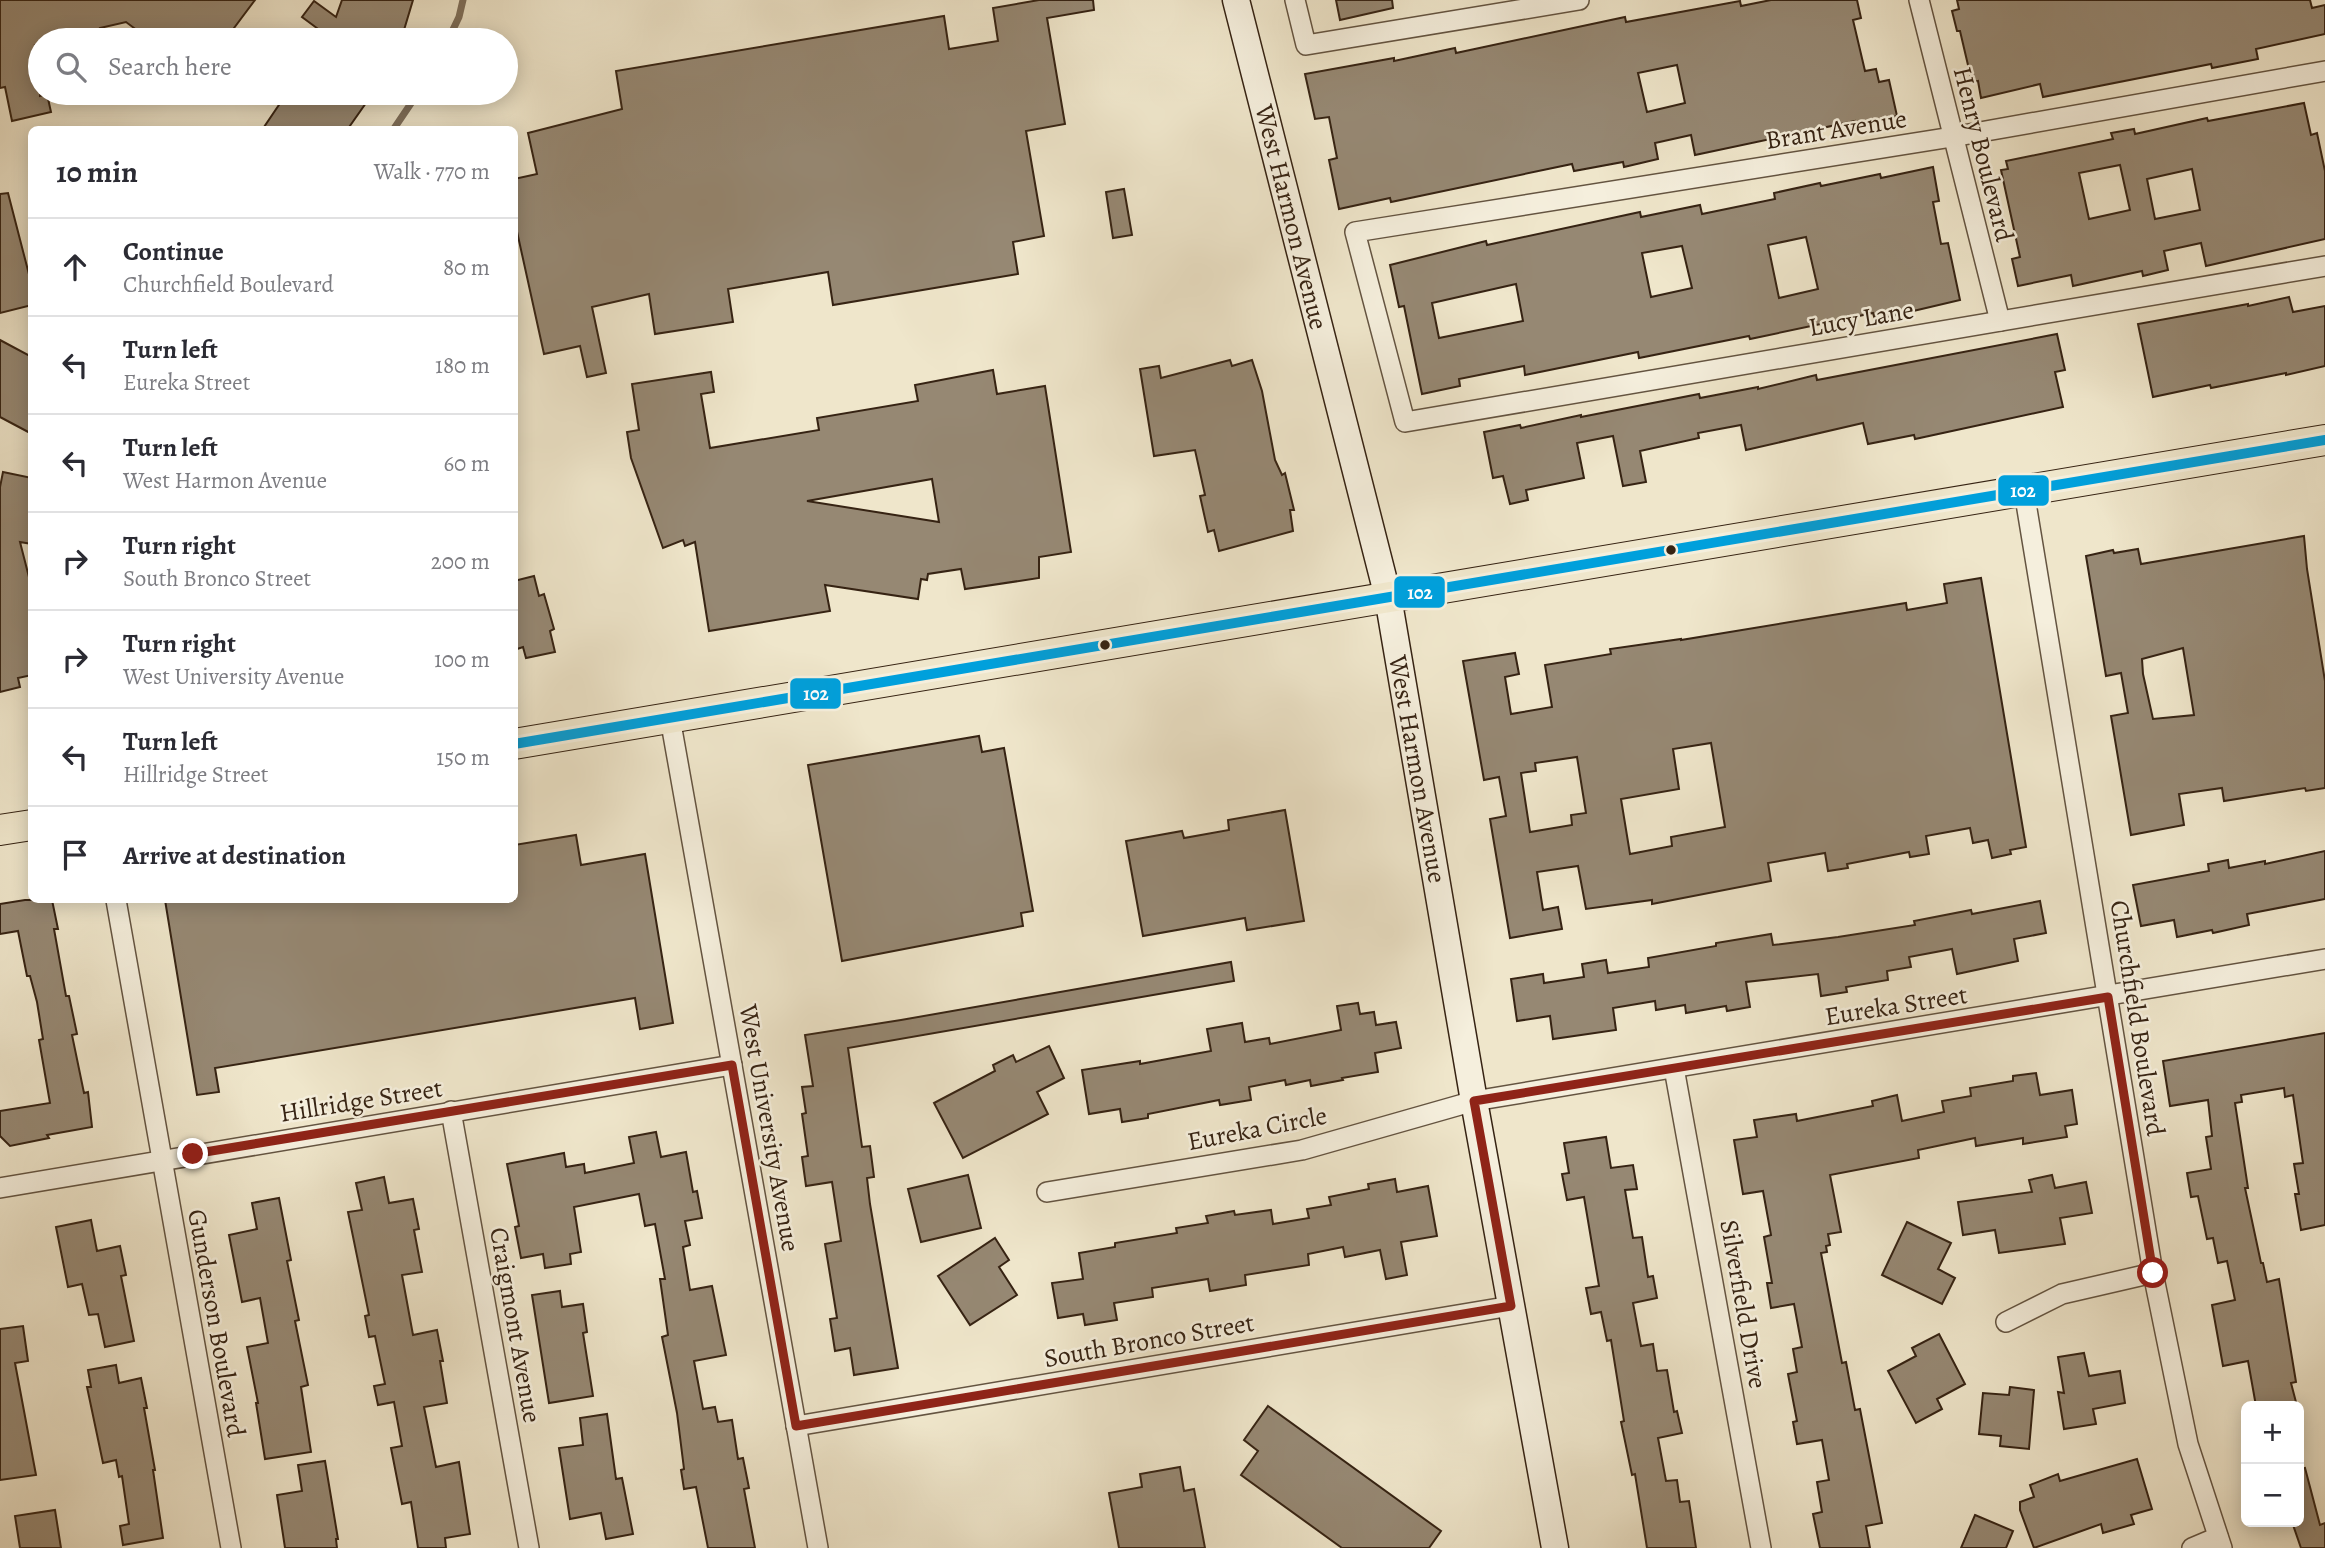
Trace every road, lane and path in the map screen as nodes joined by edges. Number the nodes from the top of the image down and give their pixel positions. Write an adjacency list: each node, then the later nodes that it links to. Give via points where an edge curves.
1 (1236, 0): 12 (main road, West Harmon Avenue)
2 (1295, 0): 3 (street, via 1306,45)
3 (1579, 0)
4 (1919, 0): 6 (street, Henry Boulevard)
5 (2325, 71): 6 (street, Brant Avenue)
6 (1952, 137): 8 (street, Henry Boulevard); 9 (street, Brant Avenue, via 1354,232)
7 (2325, 267): 8 (street, Lucy Lane)
8 (2000, 321): 9 (street, Lucy Lane)
9 (1405, 422)
10 (2325, 440): 11 (main road)
11 (2024, 491): 12 (main road); 19 (street, Churchfield Boulevard)
12 (1388, 597): 13 (main road); 22 (main road, West Harmon Avenue)
13 (670, 718): 14 (main road); 20 (street, West University Avenue)
14 (518, 743)
15 (28, 826): 16 (main road)
16 (0, 830)
17 (117, 903): 24 (street, Gunderson Boulevard)
18 (2325, 959): 19 (street, Eureka Street)
19 (2108, 997): 21 (street, Eureka Street); 27 (street, Churchfield Boulevard)
20 (732, 1065): 23 (street, Hillridge Street); 30 (street, West University Avenue)
21 (1674, 1068): 22 (street, Eureka Street); 36 (street, Silverfield Drive)
22 (1474, 1101): 26 (street, Eureka Circle, via 1302,1150); 28 (main road, West Harmon Avenue)
23 (451, 1111): 24 (street, Hillridge Street); 33 (street, Craigmont Avenue)
24 (161, 1159): 25 (street, Hillridge Street); 32 (street, Gunderson Boulevard)
25 (0, 1188)
26 (1047, 1192)
27 (2153, 1273): 29 (street, via 2062,1294); 31 (street, Churchfield Boulevard, via 2188,1444)
28 (1511, 1306): 30 (street, South Bronco Street); 35 (main road, West Harmon Avenue)
29 (2006, 1322)
30 (796, 1426): 34 (street, West University Avenue)
31 (2220, 1542): 37 (street)
32 (231, 1548)
33 (529, 1548)
34 (818, 1548)
35 (1555, 1548)
36 (1761, 1548)
37 (2192, 1548)

